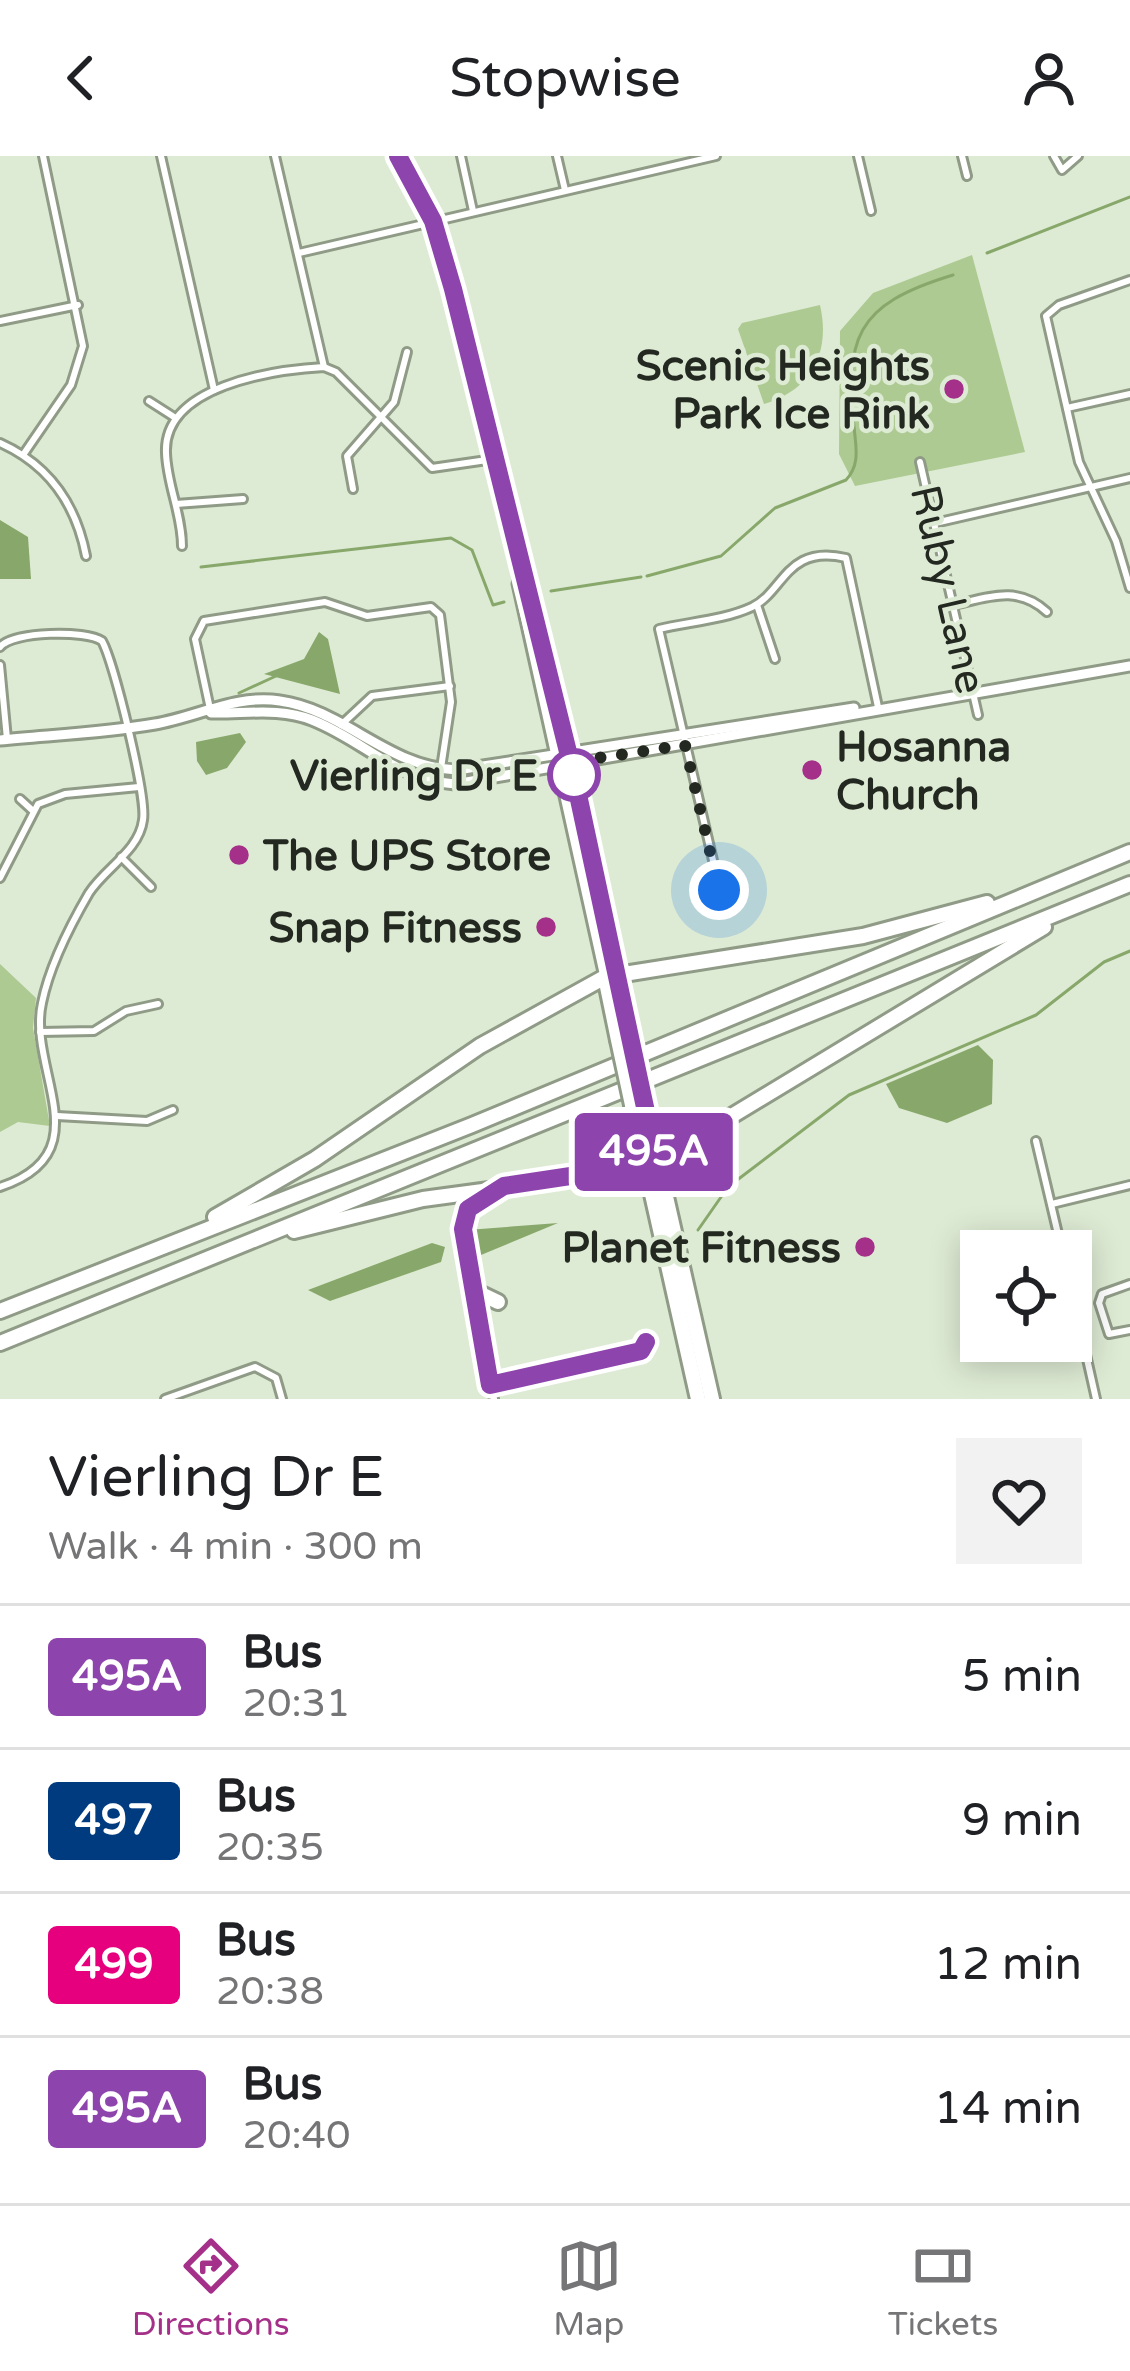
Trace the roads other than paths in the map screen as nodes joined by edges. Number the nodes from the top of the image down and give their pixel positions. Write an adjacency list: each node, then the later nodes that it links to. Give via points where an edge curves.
1 (43, 156): 21 (street)
2 (160, 156): 25 (street)
3 (275, 156): 19 (street)
4 (398, 156): 18 (street)
5 (460, 156): 17 (street)
6 (557, 156): 15 (street)
7 (655, 156): 13 (street)
8 (716, 156): 13 (street)
9 (858, 156): 16 (street)
10 (962, 156): 14 (street)
11 (1054, 156): 12 (street, via 1062,170)
12 (1077, 156)
13 (658, 170): 15 (street)
14 (967, 176)
15 (565, 190): 17 (street)
16 (871, 211)
17 (474, 212): 18 (street)
18 (433, 221): 19 (street); 33 (street)
19 (298, 253): 24 (street)
20 (1130, 280): 28 (street, via 1046,316)
21 (78, 304): 22 (street); 32 (street, via 80,364)
22 (0, 321)
23 (407, 352): 30 (street, via 394,402)
24 (324, 367): 25 (street); 30 (street)
25 (214, 390): 29 (street)
26 (1130, 394): 28 (street)
27 (149, 401): 29 (street)
28 (1067, 408): 36 (street)
29 (174, 417): 39 (street, via 166,447)
30 (381, 418): 33 (street, via 432,468); 37 (street, via 347,456)
31 (0, 443): 32 (street)
32 (23, 455): 42 (street, via 68,502)
33 (494, 459): 43 (street)
34 (920, 462): 40 (street, Ruby Lane)
35 (1130, 478): 36 (street)
36 (1089, 487): 40 (street); 44 (street)
37 (353, 489)
38 (243, 499): 39 (street)
39 (176, 503): 41 (street)
40 (935, 523): 46 (street, Ruby Lane)
41 (182, 546)
42 (86, 556)
43 (521, 572): 61 (street); 62 (street)
44 (1130, 588)
45 (757, 604): 49 (street); 54 (street, via 792,565 846,559); 59 (street, via 659,629)
46 (954, 605): 47 (street, via 1006,592); 53 (street, Ruby Lane)
47 (1047, 612)
48 (0, 647): 57 (street, via 21,635 95,635 108,651)
49 (775, 659)
50 (0, 665): 60 (street)
51 (1130, 666): 53 (street)
52 (450, 686): 55 (street, via 440,615 431,607 368,616 325,602 204,621 195,639); 58 (street, via 373,696); 66 (street)
53 (973, 691): 54 (street); 56 (street, Ruby Lane)
54 (878, 707): 59 (street)
55 (211, 713): 57 (street); 58 (street, via 286,712)
56 (978, 715)
57 (125, 728): 60 (street); 68 (street)
58 (338, 729): 66 (street); 67 (street, via 394,769)
59 (684, 739): 61 (street); 63 (street); 77 (street, via 722,899)
60 (3, 740)
61 (568, 748): 62 (street); 63 (street)
62 (555, 751): 64 (street); 65 (street)
63 (571, 762): 64 (street); 78 (street)
64 (558, 765): 67 (street); 78 (street)
65 (475, 768): 66 (street); 67 (street)
66 (441, 770)
67 (441, 783)
68 (139, 787): 70 (street, via 55,796); 72 (street, via 142,826)
69 (20, 799): 70 (street)
70 (32, 810): 73 (street)
71 (1130, 852): 76 (highway)
72 (121, 857): 75 (street); 80 (street, via 84,904 45,993)
73 (0, 878)
74 (1130, 885): 84 (highway, via 1036,931); 91 (highway)
75 (151, 887)
76 (1044, 887): 78 (highway, via 863,936); 90 (highway)
77 (736, 906)
78 (611, 975): 84 (highway, bridge); 90 (highway, via 480,1046 315,1159)
79 (158, 1004): 80 (street, via 94,1031)
80 (40, 1032): 82 (street)
81 (173, 1111): 82 (street, via 146,1121)
82 (57, 1116): 86 (street, via 36,1166)
83 (1036, 1142): 88 (street)
84 (651, 1166): 87 (highway); 103 (highway); 104 (highway)
85 (1130, 1185): 88 (street)
86 (0, 1186)
87 (504, 1186): 91 (highway, via 381,1206); 93 (highway, via 464,1217)
88 (1051, 1204): 89 (street)
89 (1057, 1230)
90 (164, 1245): 95 (highway)
91 (158, 1278): 98 (highway)
92 (1130, 1284): 97 (street, via 1102,1294 1099,1304 1109,1334)
93 (473, 1290): 94 (highway); 96 (highway)
94 (498, 1302)
95 (0, 1311)
96 (477, 1327): 102 (street)
97 (1130, 1330)
98 (0, 1343)
99 (1088, 1362): 105 (street)
100 (165, 1399): 101 (street, via 255,1367 268,1369)
101 (282, 1399)
102 (494, 1399)
103 (698, 1399)
104 (712, 1399)
105 (1096, 1399)

